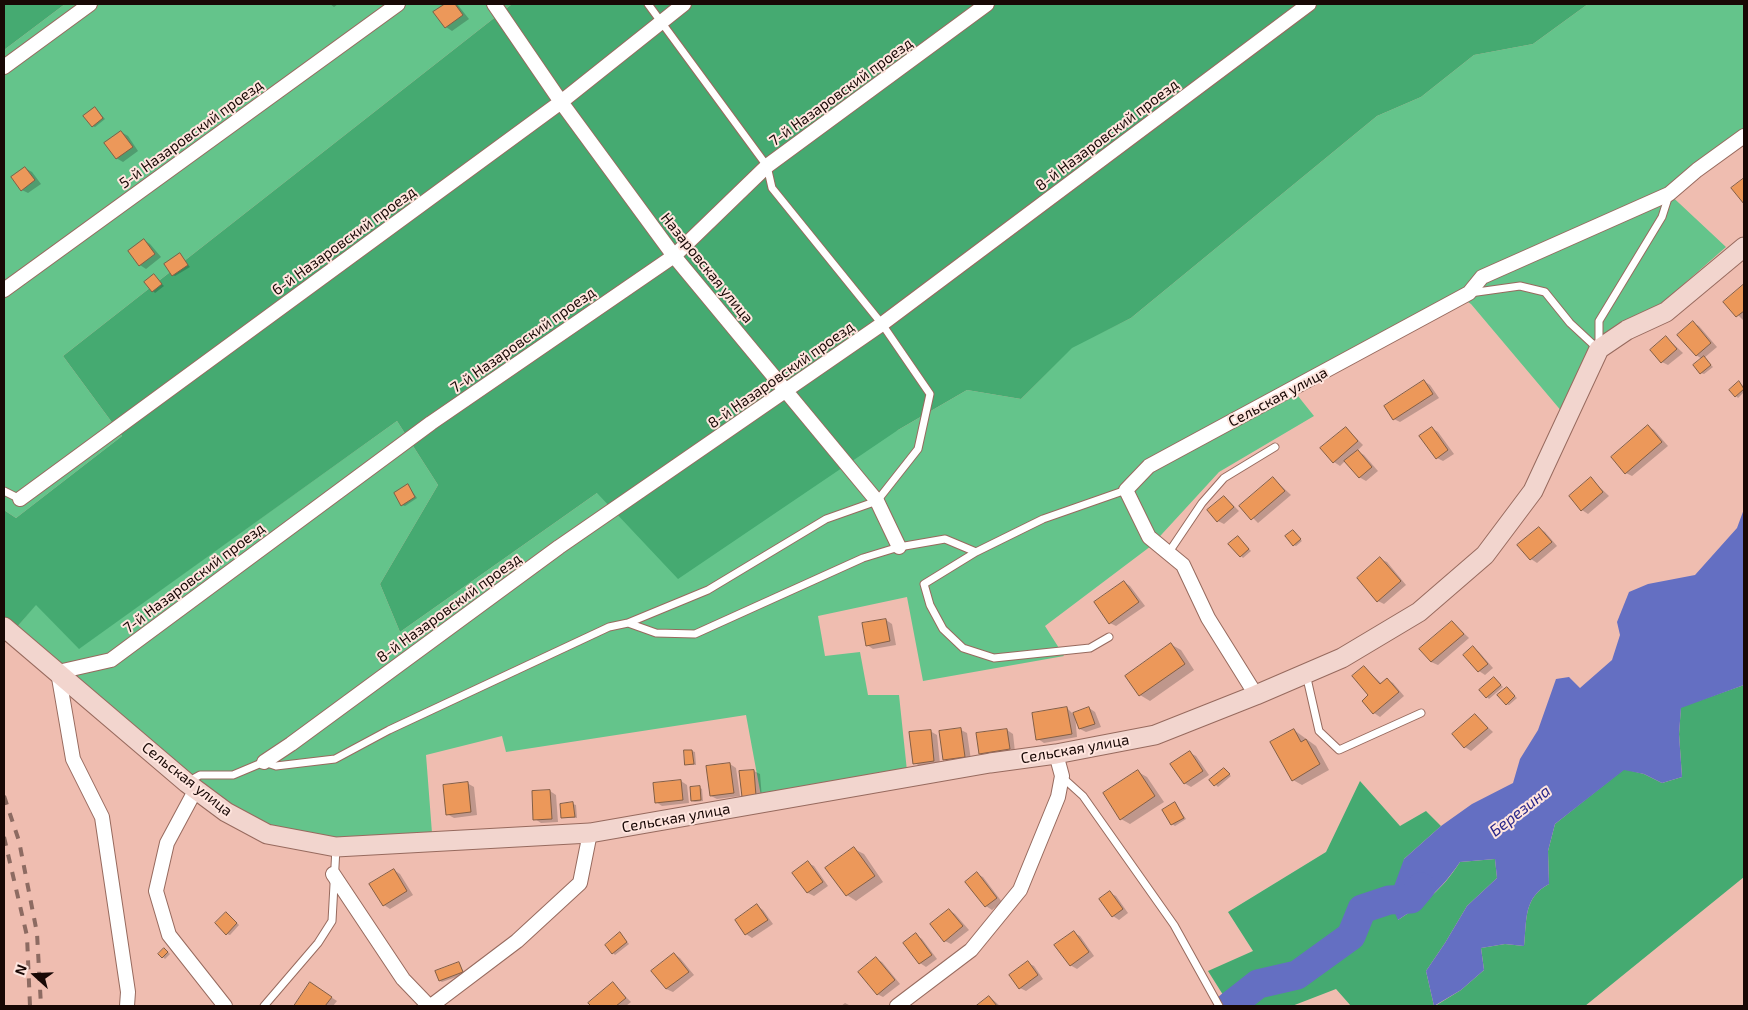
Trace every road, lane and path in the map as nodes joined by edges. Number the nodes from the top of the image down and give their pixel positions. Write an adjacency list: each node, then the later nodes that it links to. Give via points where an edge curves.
1 (90, 4): 9 (street)
2 (398, 4): 16 (street, 5-й Назаровский проезд)
3 (494, 4): 10 (street, Назаровская улица)
4 (648, 4): 8 (lane)
5 (684, 4): 8 (street, 6-й Назаровский проезд)
6 (987, 4): 12 (street, 7-й Назаровский проезд)
7 (1310, 4): 18 (street, 8-й Назаровский проезд)
8 (661, 21): 10 (street, 6-й Назаровский проезд); 12 (lane)
9 (4, 67)
10 (560, 102): 15 (street, Назаровская улица); 24 (street, 6-й Назаровский проезд)
11 (1744, 136): 13 (street, Сельская улица)
12 (767, 166): 15 (street, 7-й Назаровский проезд); 18 (lane, via 772,188)
13 (1669, 194): 17 (street, Сельская улица, via 1482,277); 19 (lane, via 1662,217 1599,321)
14 (1744, 247): 19 (street, via 1666,312 1628,330)
15 (674, 256): 20 (street, Назаровская улица); 32 (street, 7-й Назаровский проезд, via 431,423 111,660)
16 (4, 290)
17 (1469, 293): 19 (lane, via 1520,286 1546,292 1570,323); 22 (street, Сельская улица, via 1149,466)
18 (882, 324): 20 (street, 8-й Назаровский проезд); 25 (lane, via 930,394 918,449)
19 (1599, 349): 33 (street, Сельская улица, via 1533,491 1485,555 1419,612 1342,658)
20 (786, 392): 25 (street, Назаровская улица); 37 (street, 8-й Назаровский проезд, via 559,547)
21 (1275, 447): 28 (lane, via 1224,478)
22 (1126, 490): 27 (lane, via 1043,519); 28 (street, via 1149,537)
23 (4, 491): 24 (lane)
24 (20, 499)
25 (877, 501): 26 (street, Назаровская улица); 29 (lane, via 826,520 708,590)
26 (899, 547): 27 (lane, via 945,539); 29 (lane, via 863,558 695,634 656,633)
27 (976, 552): 31 (lane, via 924,584 930,605 943,629 963,648 994,658 1090,648)
28 (1169, 552): 34 (street, via 1183,565 1208,618)
29 (628, 624): 37 (lane, via 609,627 389,730 335,759 276,766)
30 (4, 627): 32 (street, Сельская улица)
31 (1109, 637)
32 (58, 672): 39 (street, Сельская улица); 43 (street, via 73,759 102,817 128,992)
33 (1306, 674): 34 (street, Сельская улица); 35 (lane, via 1320,731 1338,750)
34 (1256, 695): 36 (street, Сельская улица, via 1155,734)
35 (1421, 714)
36 (1056, 754): 38 (street); 40 (street, Сельская улица, via 980,764)
37 (264, 762): 39 (lane, via 233,775 200,775)
38 (1062, 776): 47 (street, via 1053,811 1020,890 970,950); 48 (lane, via 1083,796 1174,925)
39 (192, 786): 41 (street, Сельская улица, via 226,812 267,834); 44 (street, via 167,843 156,891 169,935)
40 (590, 833): 41 (street, Сельская улица); 46 (street, via 580,883 517,941)
41 (336, 847): 42 (lane)
42 (333, 874): 45 (lane, via 332,921 318,943); 46 (street, via 403,979)
43 (127, 1006)
44 (225, 1006)
45 (264, 1006)
46 (430, 1006)
47 (897, 1006)
48 (1219, 1006)

